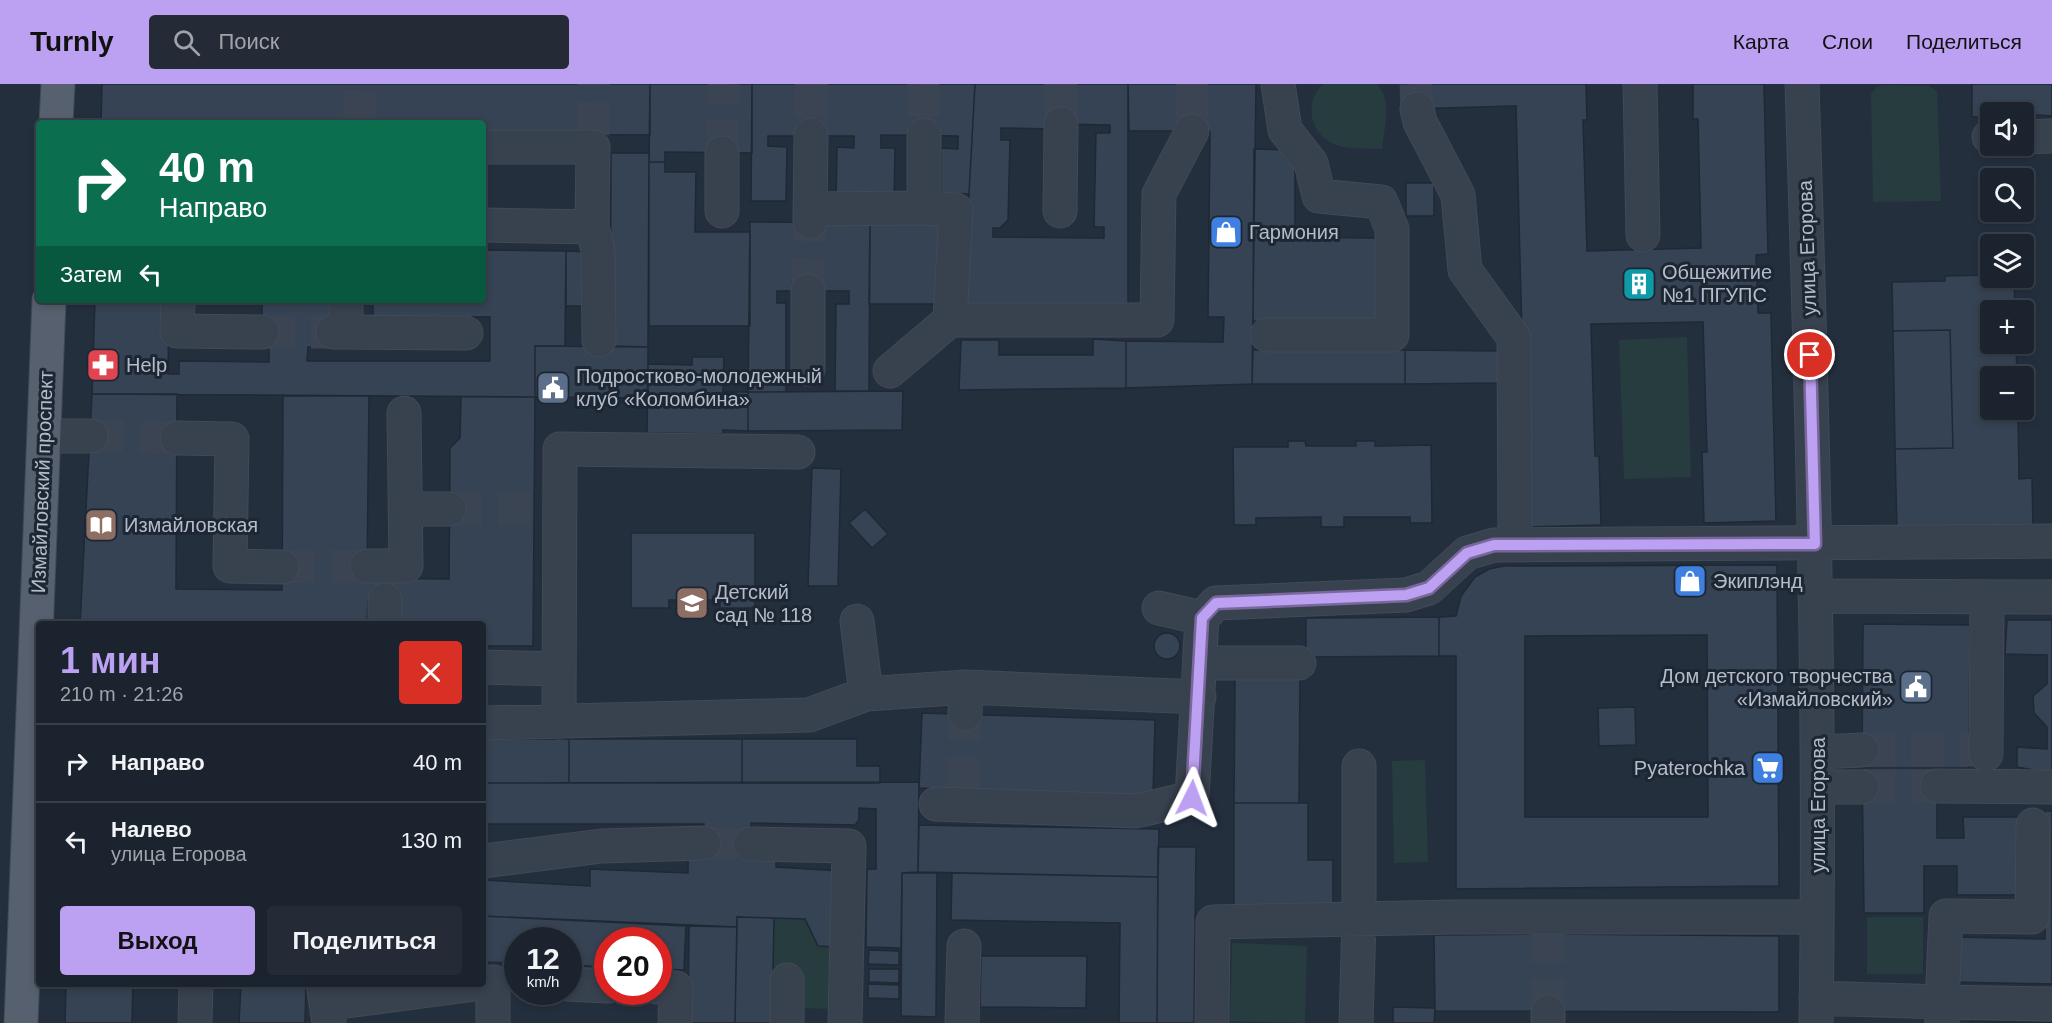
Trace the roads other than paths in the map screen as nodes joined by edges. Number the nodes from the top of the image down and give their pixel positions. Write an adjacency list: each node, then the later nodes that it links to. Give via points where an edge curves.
1 (58, 84): 6 (main road)
2 (1278, 84): 28 (street, via 1285,130 1311,163 1318,196 1381,202 1392,229 1392,335)
3 (1640, 84): 20 (street)
4 (1802, 84): 41 (street, улица Егорова)
5 (1417, 109): 40 (street, via 1458,195 1465,270 1514,338)
6 (56, 120)
7 (1061, 124): 17 (street)
8 (1192, 131): 25 (street, via 1160,194 1157,320)
9 (812, 135): 15 (street, via 810,216)
10 (924, 135): 15 (street)
11 (2052, 136): 12 (street)
12 (2034, 137)
13 (486, 147): 19 (street, via 593,141)
14 (722, 153): 16 (street)
15 (924, 208): 25 (street, via 956,210)
16 (722, 211)
17 (1060, 211)
18 (486, 225): 19 (street)
19 (592, 227): 29 (street, via 598,250)
20 (1643, 235)
21 (808, 291): 30 (street)
22 (49, 303): 33 (main road, Измайловский проспект)
23 (178, 303): 26 (street, via 177,331)
24 (345, 303): 27 (street, via 339,332)
25 (950, 320): 31 (street)
26 (262, 332)
27 (466, 333)
28 (1267, 335)
29 (598, 340)
30 (808, 369)
31 (890, 371)
32 (404, 413): 37 (street)
33 (44, 436): 34 (street); 49 (main road, Измайловский проспект)
34 (91, 436)
35 (177, 438): 42 (street, via 232,439 230,566)
36 (798, 452): 54 (street, via 560,449 547,509)
37 (405, 509): 38 (street); 43 (street, via 406,566)
38 (449, 509)
39 (2052, 542): 41 (street)
40 (1515, 544): 41 (street); 48 (street, via 1467,553 1429,588 1406,595 1216,603)
41 (1815, 544): 44 (street, улица Егорова)
42 (282, 567)
43 (381, 587)
44 (1816, 596): 45 (street); 61 (street, улица Егорова)
45 (1987, 597): 46 (street); 62 (street)
46 (2052, 597)
47 (1159, 608): 48 (street)
48 (1202, 618): 51 (street)
49 (38, 621)
50 (857, 621): 55 (street)
51 (1200, 663): 52 (street); 56 (street)
52 (1299, 663)
53 (486, 667): 54 (street)
54 (558, 669): 58 (street)
55 (866, 694): 56 (street, via 966,700); 58 (street, via 809,715)
56 (1199, 697): 68 (street, via 1192,798 1136,811)
57 (36, 713): 72 (main road, Измайловский проспект)
58 (559, 722): 59 (street)
59 (486, 723)
60 (1862, 750): 61 (street)
61 (1818, 752): 65 (street, улица Егорова)
62 (1986, 754)
63 (1359, 766): 76 (street)
64 (1936, 786): 67 (street)
65 (1818, 787): 66 (street); 75 (street, улица Егорова)
66 (1862, 787)
67 (2052, 787)
68 (954, 800)
69 (2033, 825): 86 (street, via 2032,917 1946,916)
70 (704, 843): 73 (street, via 602,846)
71 (750, 844): 92 (street, via 849,846)
72 (33, 858): 74 (main road, Измайловский проспект)
73 (486, 861)
74 (32, 916): 87 (main road, Измайловский проспект)
75 (1817, 917): 76 (street, via 1548,926); 85 (street, улица Егорова)
76 (1359, 919): 94 (street, via 1213,922); 95 (street)
77 (964, 946): 93 (street)
78 (787, 980): 91 (street)
79 (492, 983): 89 (street)
80 (196, 987): 88 (street)
81 (460, 987): 83 (street)
82 (672, 988): 90 (street, via 676,988)
83 (330, 1003)
84 (2052, 1004): 86 (street)
85 (1816, 1010): 86 (street)
86 (1942, 1012)
87 (21, 1023)
88 (195, 1023)
89 (493, 1023)
90 (675, 1023)
91 (787, 1023)
92 (845, 1023)
93 (962, 1023)
94 (1212, 1023)
95 (1356, 1023)

